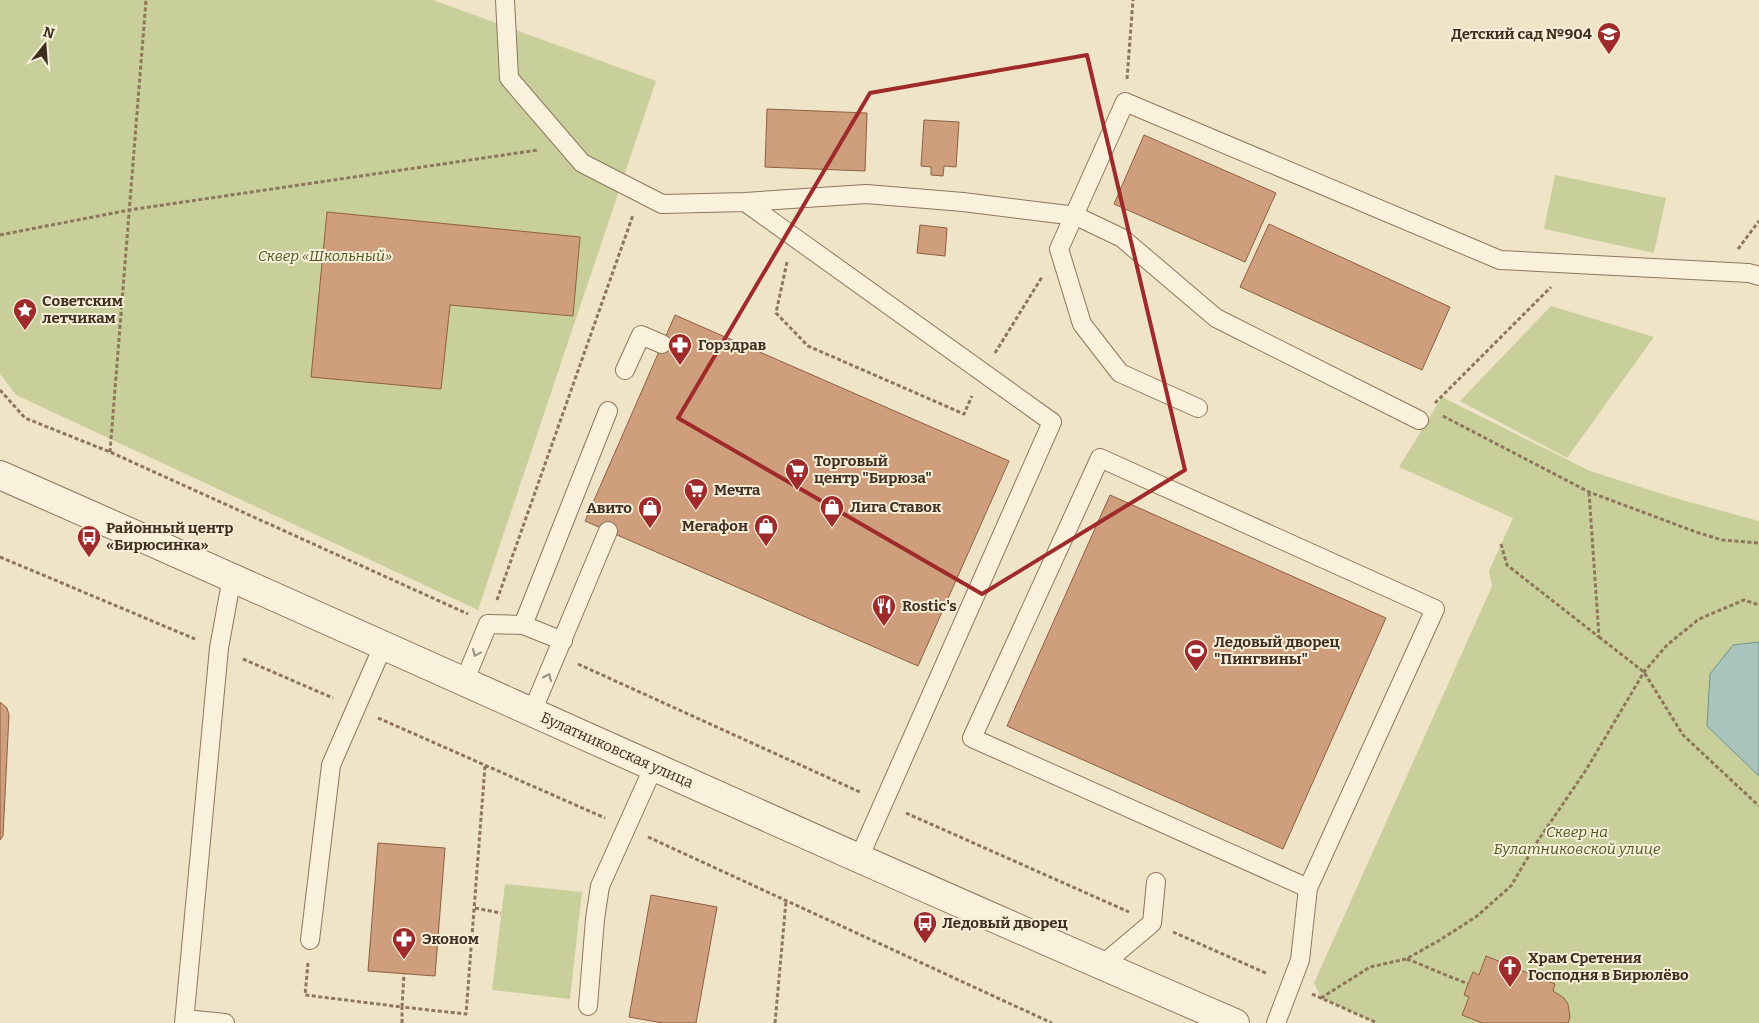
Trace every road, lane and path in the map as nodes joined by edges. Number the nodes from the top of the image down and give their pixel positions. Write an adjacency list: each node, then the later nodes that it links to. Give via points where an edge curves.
1 (146, 0): 8 (path)
2 (505, 0): 5 (lane, via 509,78)
3 (1133, 0): 4 (path)
4 (1125, 102): 9 (lane); 13 (lane, via 1500,260)
5 (568, 146): 6 (lane, via 582,163); 8 (path)
6 (640, 193): 7 (lane, via 662,204); 31 (path)
7 (745, 202): 9 (lane, via 866,194); 11 (lane)
8 (130, 210): 10 (path); 22 (path)
9 (1076, 216): 12 (lane); 21 (lane, via 1122,238 1216,318)
10 (0, 235)
11 (793, 236): 17 (lane); 17 (path, via 776,313 808,346 964,414)
12 (1059, 249): 17 (path); 19 (lane, via 1082,324 1120,373)
13 (1574, 264): 14 (lane); 21 (path)
14 (1759, 276)
15 (662, 344): 16 (lane, via 641,335)
16 (625, 370)
17 (983, 373): 43 (lane, via 1052,422)
18 (0, 390): 22 (path, via 24,418)
19 (1198, 408)
20 (608, 411): 32 (lane)
21 (1424, 414): 24 (path)
22 (110, 452): 31 (path)
23 (0, 476): 29 (street, Булатниковская улица)
24 (1589, 492): 26 (path, via 1722,540); 33 (path)
25 (608, 531): 36 (lane)
26 (1759, 543)
27 (1501, 544): 33 (path, via 1507,566)
28 (0, 557): 35 (path)
29 (232, 577): 34 (street, Булатниковская улица); 35 (lane)
30 (1759, 605): 37 (path, via 1744,600 1699,619 1667,645)
31 (488, 624): 32 (lane); 38 (lane, one-way to 38)
32 (523, 625): 36 (lane)
33 (1599, 637): 37 (path)
34 (383, 646): 38 (street, Булатниковская улица); 39 (lane)
35 (219, 648): 39 (path); 62 (lane)
36 (560, 648): 40 (lane, one-way to 36); 43 (path)
37 (1644, 672): 44 (path, via 1683,735); 54 (path, via 1511,886 1477,916)
38 (464, 682): 40 (street, Булатниковская улица)
39 (355, 708): 41 (path); 53 (lane, via 331,765)
40 (532, 712): 42 (street, Булатниковская улица)
41 (486, 765): 45 (path); 50 (path)
42 (654, 766): 45 (lane); 46 (street, Булатниковская улица)
43 (884, 803): 46 (lane); 52 (path)
44 (1759, 806)
45 (627, 827): 49 (path); 60 (lane, via 600,886)
46 (859, 858): 55 (street, Булатниковская улица)
47 (1156, 882): 52 (lane)
48 (1308, 888): 48 (lane, via 1435,609 1100,458 972,738); 58 (lane, via 1300,960)
49 (786, 901): 65 (path); 66 (path)
50 (474, 908): 51 (path); 61 (path, via 466,1014)
51 (501, 913)
52 (1152, 923): 55 (lane); 58 (path)
53 (310, 940): 61 (path, via 304,995)
54 (1406, 959): 57 (path); 59 (path, via 1370,967)
55 (1101, 966): 67 (street, Булатниковская улица)
56 (404, 974): 61 (path)
57 (1468, 984)
58 (1291, 985): 59 (path); 68 (lane)
59 (1321, 998): 69 (path)
60 (588, 1006)
61 (402, 1007): 64 (path)
62 (184, 1021): 63 (lane)
63 (225, 1023)
64 (402, 1023)
65 (775, 1023)
66 (1052, 1023)
67 (1235, 1023)
68 (1276, 1023)
69 (1377, 1023)

